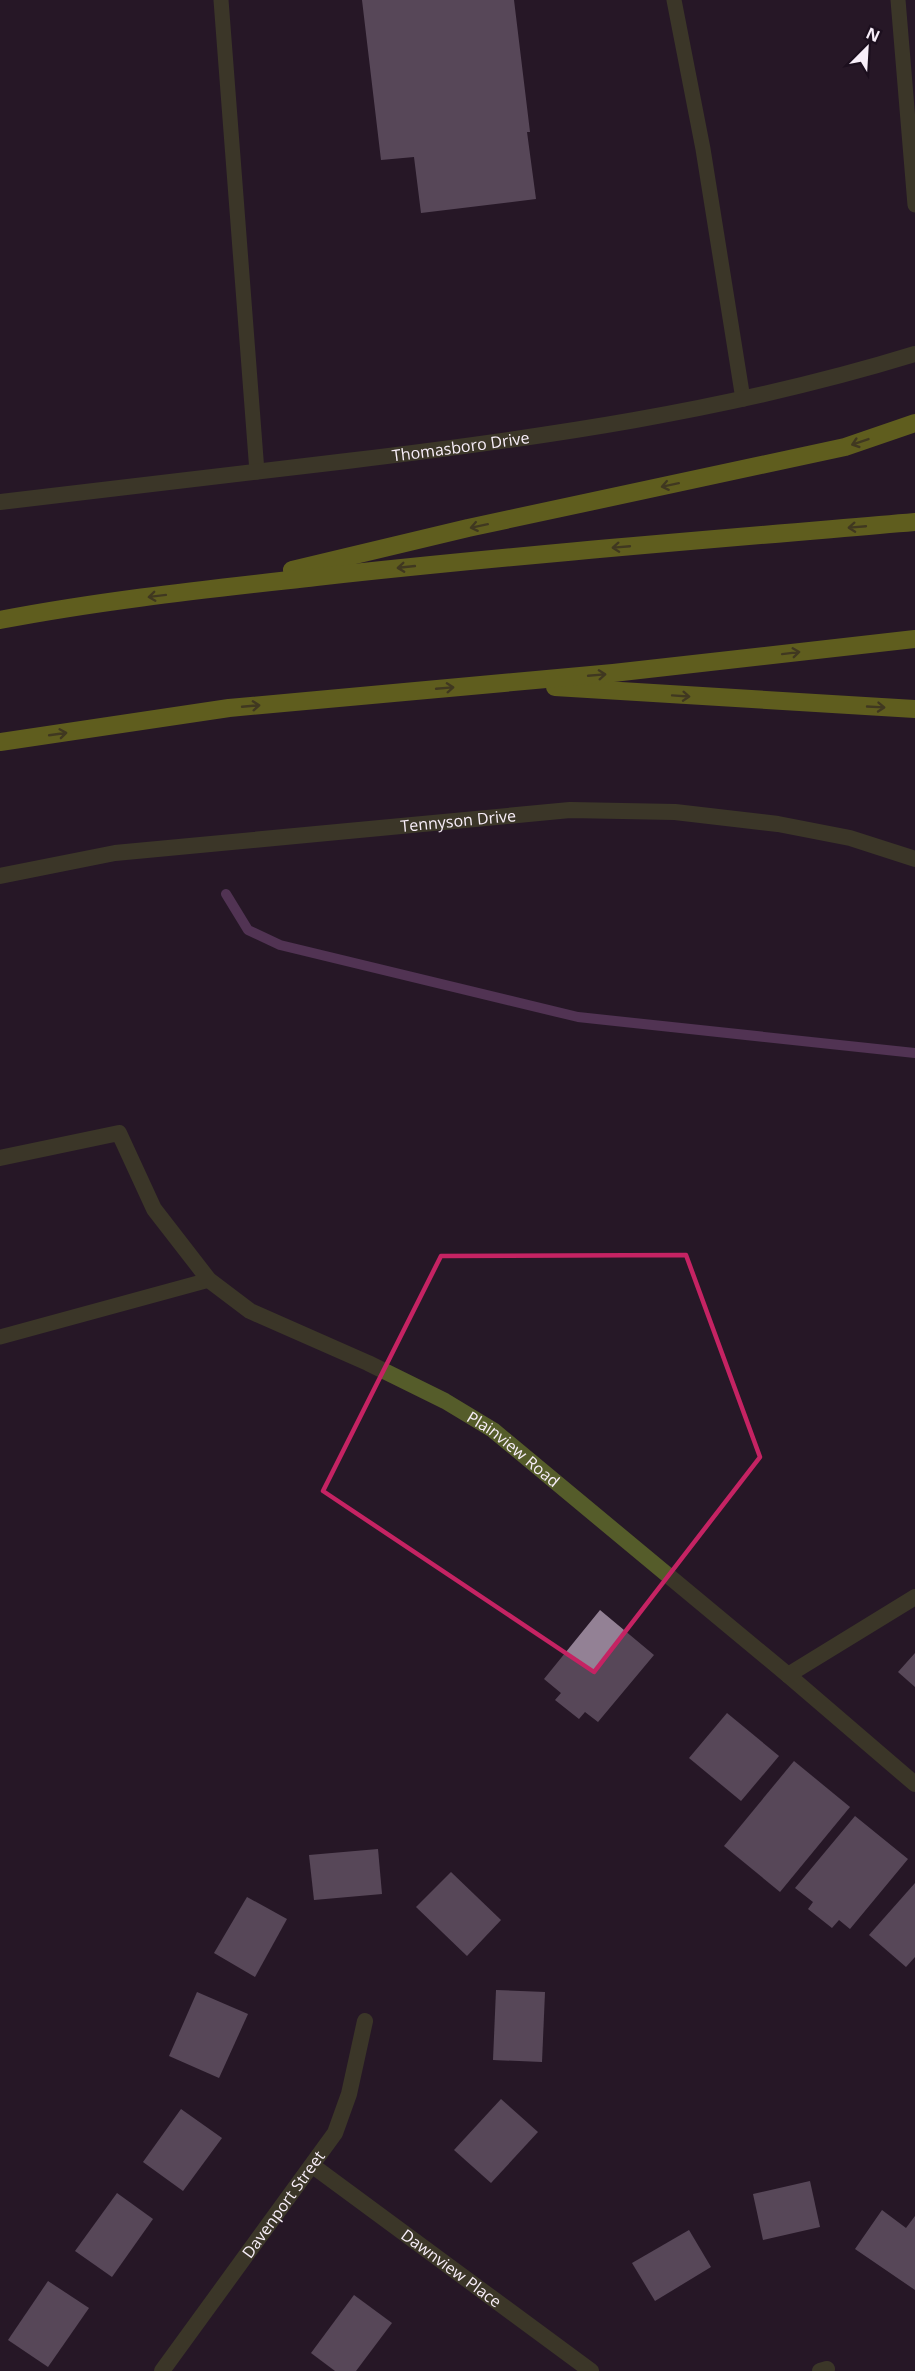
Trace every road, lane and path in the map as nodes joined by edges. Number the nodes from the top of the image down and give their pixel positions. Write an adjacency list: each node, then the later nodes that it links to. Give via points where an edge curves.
1 (220, 0): 9 (lane)
2 (674, 0): 7 (lane, via 703,149)
3 (898, 0): 4 (lane)
4 (914, 178): 5 (lane)
5 (915, 205)
6 (915, 354): 7 (street, Thomasboro Drive)
7 (743, 399): 9 (street, Thomasboro Drive, via 498,443)
8 (915, 423): 12 (highway, one-way to 12, via 845,447 468,528)
9 (257, 472): 10 (street, Thomasboro Drive)
10 (0, 502)
11 (915, 522): 12 (highway, one-way to 12, via 448,562)
12 (215, 588): 13 (highway, one-way to 13)
13 (0, 620)
14 (915, 639): 15 (highway, one-way to 14)
15 (497, 683): 16 (highway, one-way to 16); 17 (highway, one-way to 15, via 229,708)
16 (915, 709)
17 (0, 742)
18 (915, 859): 19 (street, Tennyson Drive, via 850,838 778,824 675,812 570,810 115,853)
19 (0, 876)
20 (0, 1158): 21 (street, Plainview Road, via 119,1133 154,1209)
21 (209, 1280): 22 (lane); 24 (street, Plainview Road, via 250,1311 368,1362 493,1430)
22 (0, 1337)
23 (915, 1597): 24 (street)
24 (788, 1675): 25 (street, Plainview Road)
25 (915, 1784)
26 (365, 2020): 27 (street, Davenport Street, via 349,2094 335,2133)
27 (313, 2166): 28 (street, Davenport Street); 29 (street, Dawnview Place)
28 (162, 2371)
29 (591, 2371)

